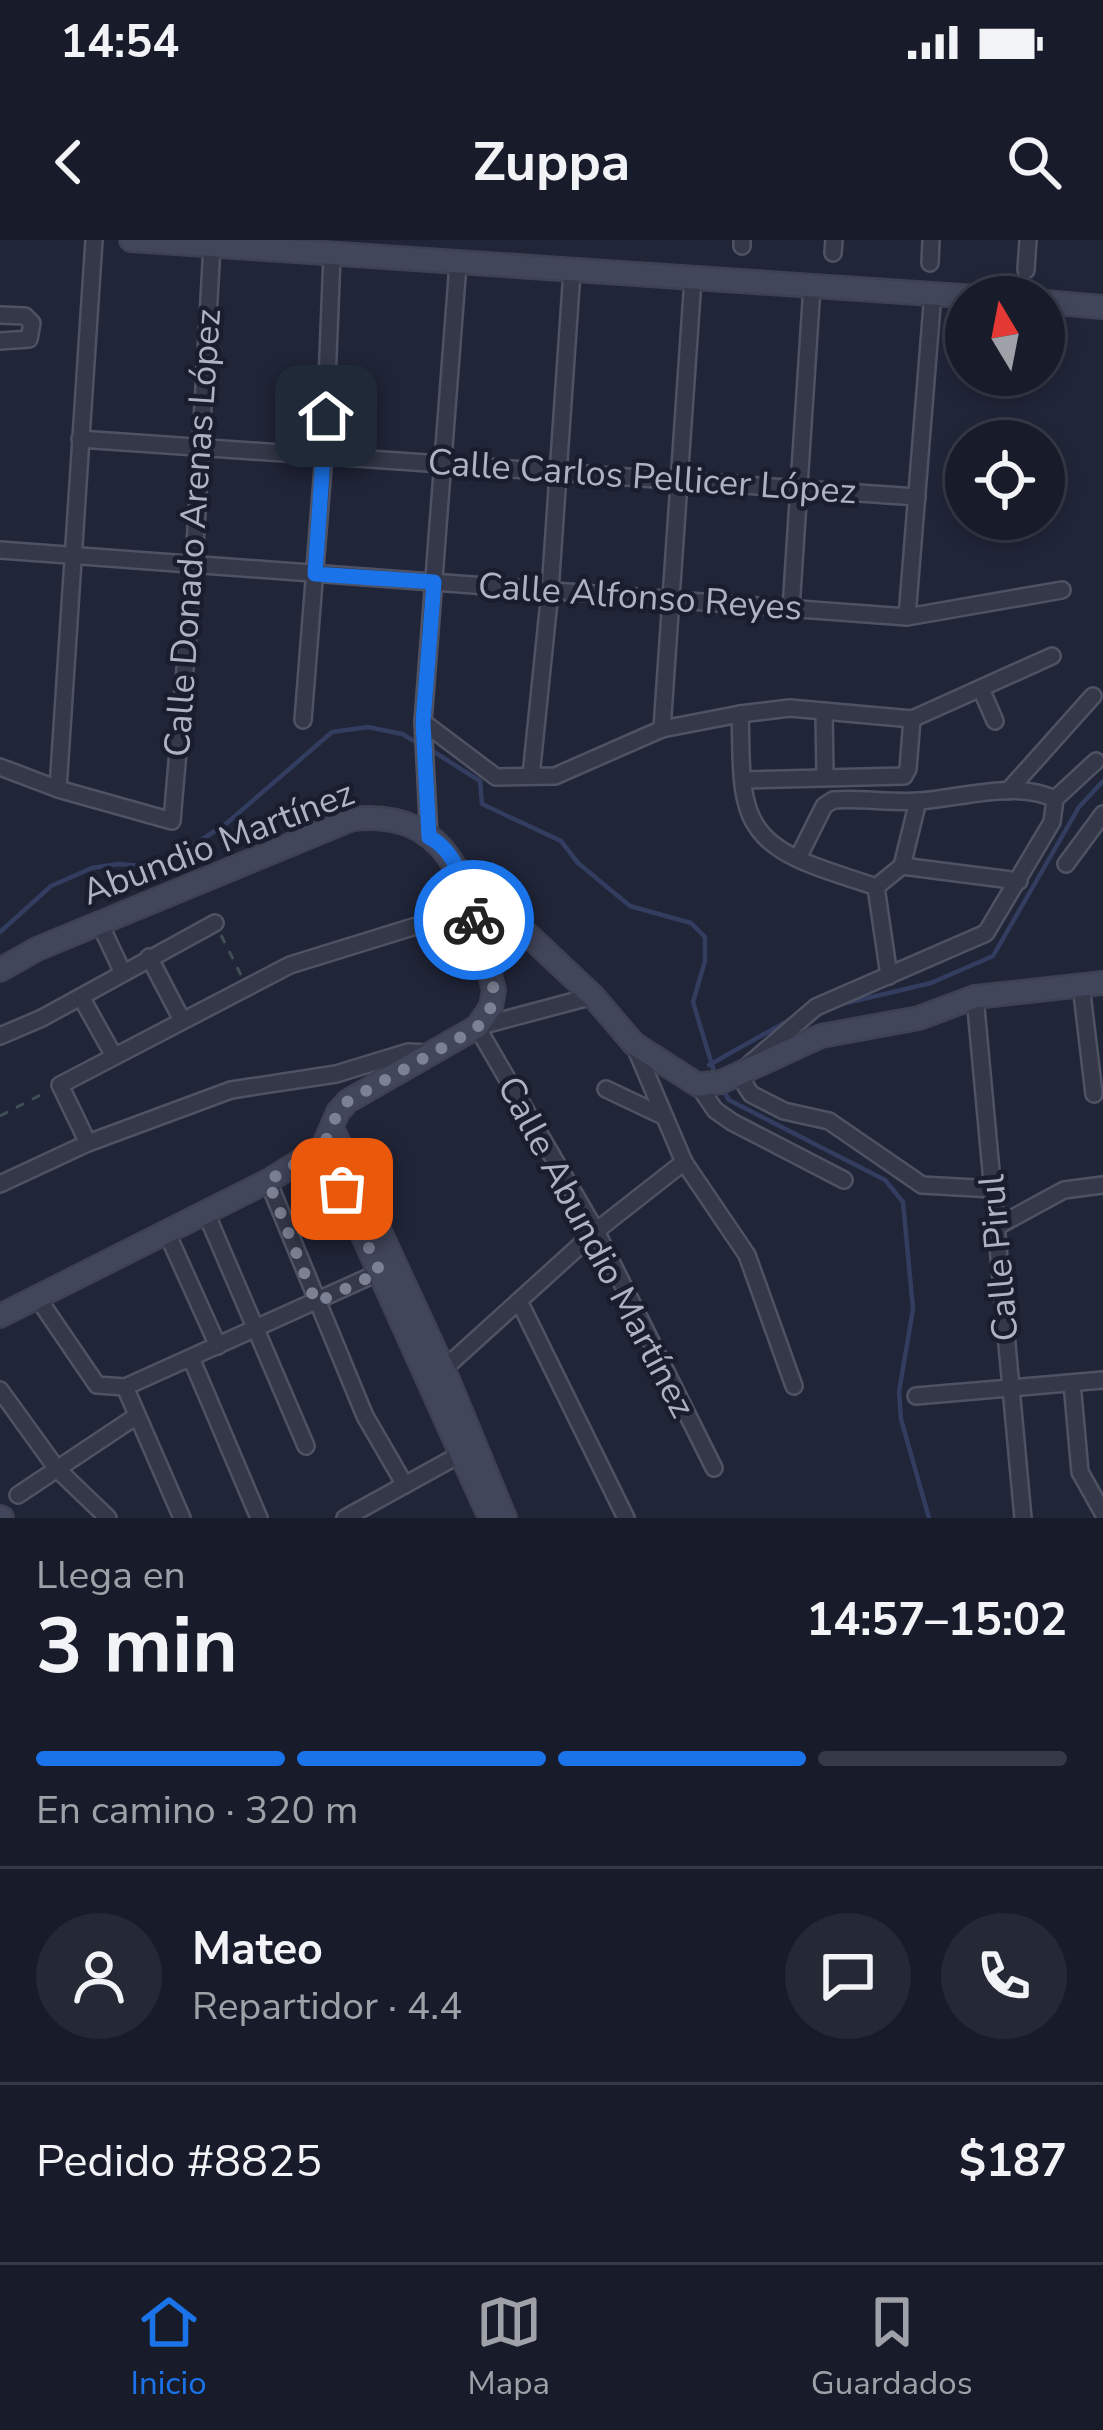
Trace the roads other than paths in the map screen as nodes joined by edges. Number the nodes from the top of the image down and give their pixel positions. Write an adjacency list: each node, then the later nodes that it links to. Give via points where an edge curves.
1 (94, 240): 20 (street)
2 (131, 240): 6 (street)
3 (931, 240): 8 (street)
4 (1028, 240): 10 (street)
5 (245, 244): 6 (street); 7 (street)
6 (212, 246): 21 (street, Calle Donado Arenas López)
7 (332, 256): 9 (street); 22 (street)
8 (930, 263)
9 (458, 264): 11 (street); 23 (street)
10 (1026, 270)
11 (572, 272): 12 (street); 24 (street)
12 (693, 279): 13 (street); 25 (street)
13 (812, 286): 14 (street); 26 (street)
14 (933, 293): 15 (street); 27 (street)
15 (945, 294)
16 (1065, 304): 17 (street)
17 (1103, 307)
18 (0, 315): 19 (street, via 32,322 29,339)
19 (0, 341)
20 (80, 439): 21 (street, Calle Carlos Pellicer López); 29 (street)
21 (200, 447): 22 (street, Calle Carlos Pellicer López); 30 (street, Calle Donado Arenas López)
22 (324, 455): 23 (street, Calle Carlos Pellicer López); 31 (street)
23 (442, 464): 24 (street, Calle Carlos Pellicer López); 32 (street)
24 (558, 472): 25 (street, Calle Carlos Pellicer López); 34 (street)
25 (680, 480): 26 (street, Calle Carlos Pellicer López); 35 (street)
26 (799, 488): 27 (street, Calle Carlos Pellicer López); 36 (street)
27 (917, 496): 37 (street)
28 (0, 550): 29 (street, Calle Alfonso Reyes)
29 (72, 556): 30 (street, Calle Alfonso Reyes); 52 (street)
30 (194, 565): 31 (street, Calle Alfonso Reyes); 52 (street, Calle Donado Arenas López, via 172,821)
31 (315, 574): 32 (street, Calle Alfonso Reyes); 44 (street)
32 (434, 582): 34 (street, Calle Alfonso Reyes); 46 (street)
33 (1062, 590): 37 (street, Calle Alfonso Reyes)
34 (550, 591): 35 (street, Calle Alfonso Reyes); 50 (street)
35 (671, 600): 36 (street, Calle Alfonso Reyes); 47 (street)
36 (791, 608): 37 (street, Calle Alfonso Reyes)
37 (907, 617)
38 (1052, 656): 39 (street)
39 (981, 689): 43 (street); 45 (street)
40 (1093, 696): 54 (street)
41 (824, 713): 42 (street); 43 (street); 51 (street)
42 (740, 714): 47 (street); 53 (street)
43 (913, 718): 51 (street, via 904,776)
44 (303, 720)
45 (995, 721)
46 (423, 725): 50 (street, via 496,777); 58 (street)
47 (662, 729): 50 (street, via 555,776)
48 (1096, 761): 55 (street)
49 (0, 767): 52 (street)
50 (531, 776)
51 (824, 776): 53 (street)
52 (58, 789)
53 (746, 789): 59 (street, via 756,826)
54 (1008, 791): 55 (street); 56 (street)
55 (1054, 800): 63 (street, via 1052,822)
56 (918, 801): 59 (street, via 832,800); 61 (street)
57 (1103, 814): 60 (street)
58 (429, 837): 62 (street, Abundio Martínez); 67 (street, Abundio Martínez, via 387,815 352,819)
59 (798, 858): 64 (street)
60 (1066, 865)
61 (902, 866): 63 (street); 64 (street)
62 (458, 869): 65 (street, Abundio Martínez); 73 (street)
63 (1019, 881): 71 (street, via 986,933)
64 (876, 887): 71 (street)
65 (471, 909): 76 (street, via 290,965); 77 (street, Abundio Martínez, via 494,990)
66 (215, 923): 68 (street)
67 (100, 924): 69 (street, Abundio Martínez); 70 (street)
68 (149, 957): 70 (street); 76 (street)
69 (0, 970)
70 (123, 974): 74 (street)
71 (889, 976): 82 (street, via 816,1007)
72 (1092, 984): 75 (street); 84 (street)
73 (593, 996): 77 (street); 79 (street)
74 (81, 997): 78 (street); 81 (street)
75 (975, 997): 82 (street, via 919,1018 821,1036); 93 (street, Calle Pirul)
76 (182, 1021): 81 (street)
77 (477, 1028): 80 (street); 96 (street, Calle Abundio Martínez)
78 (0, 1036)
79 (634, 1044): 82 (street); 85 (street)
80 (428, 1053): 86 (street, via 348,1101); 87 (street, via 231,1090)
81 (114, 1056): 87 (street, via 60,1085)
82 (715, 1082): 89 (street, via 715,1110); 93 (street, via 830,1121 922,1185)
83 (606, 1089): 85 (street)
84 (1094, 1094)
85 (664, 1117): 88 (street)
86 (328, 1139): 90 (street); 98 (street); 106 (street)
87 (88, 1143): 91 (street)
88 (684, 1162): 96 (street); 109 (street, via 746,1255)
89 (844, 1180)
90 (268, 1181): 94 (street); 101 (street)
91 (0, 1184)
92 (1103, 1185): 95 (street, via 1064,1190)
93 (993, 1189): 95 (street, Calle Pirul)
94 (206, 1213): 97 (street); 103 (street)
95 (996, 1227): 111 (street, Calle Pirul)
96 (596, 1231): 100 (street); 117 (street, Calle Abundio Martínez)
97 (167, 1233): 99 (street); 104 (street)
98 (380, 1272): 101 (street); 106 (street)
99 (38, 1298): 102 (street); 110 (street, via 97,1385)
100 (519, 1301): 106 (street); 128 (street)
101 (316, 1303): 103 (street); 119 (street)
102 (0, 1316)
103 (255, 1330): 104 (street); 115 (street)
104 (218, 1346): 105 (street)
105 (190, 1358): 110 (street); 124 (street)
106 (437, 1375): 116 (street)
107 (1103, 1380): 108 (street)
108 (1072, 1383): 111 (street); 121 (street, via 1080,1472)
109 (794, 1386)
110 (124, 1387): 114 (street)
111 (1011, 1388): 113 (street); 129 (street, Calle Pirul)
112 (0, 1390): 118 (street)
113 (916, 1396)
114 (135, 1417): 118 (street); 123 (street)
115 (306, 1446)
116 (468, 1450): 119 (street); 126 (street); 127 (street)
117 (714, 1468)
118 (57, 1469): 120 (street); 122 (street)
119 (405, 1485): 125 (street)
120 (18, 1496)
121 (1103, 1513)
122 (108, 1518)
123 (182, 1518)
124 (259, 1518)
125 (345, 1518)
126 (490, 1518)
127 (506, 1518)
128 (626, 1518)
129 (1023, 1518)

